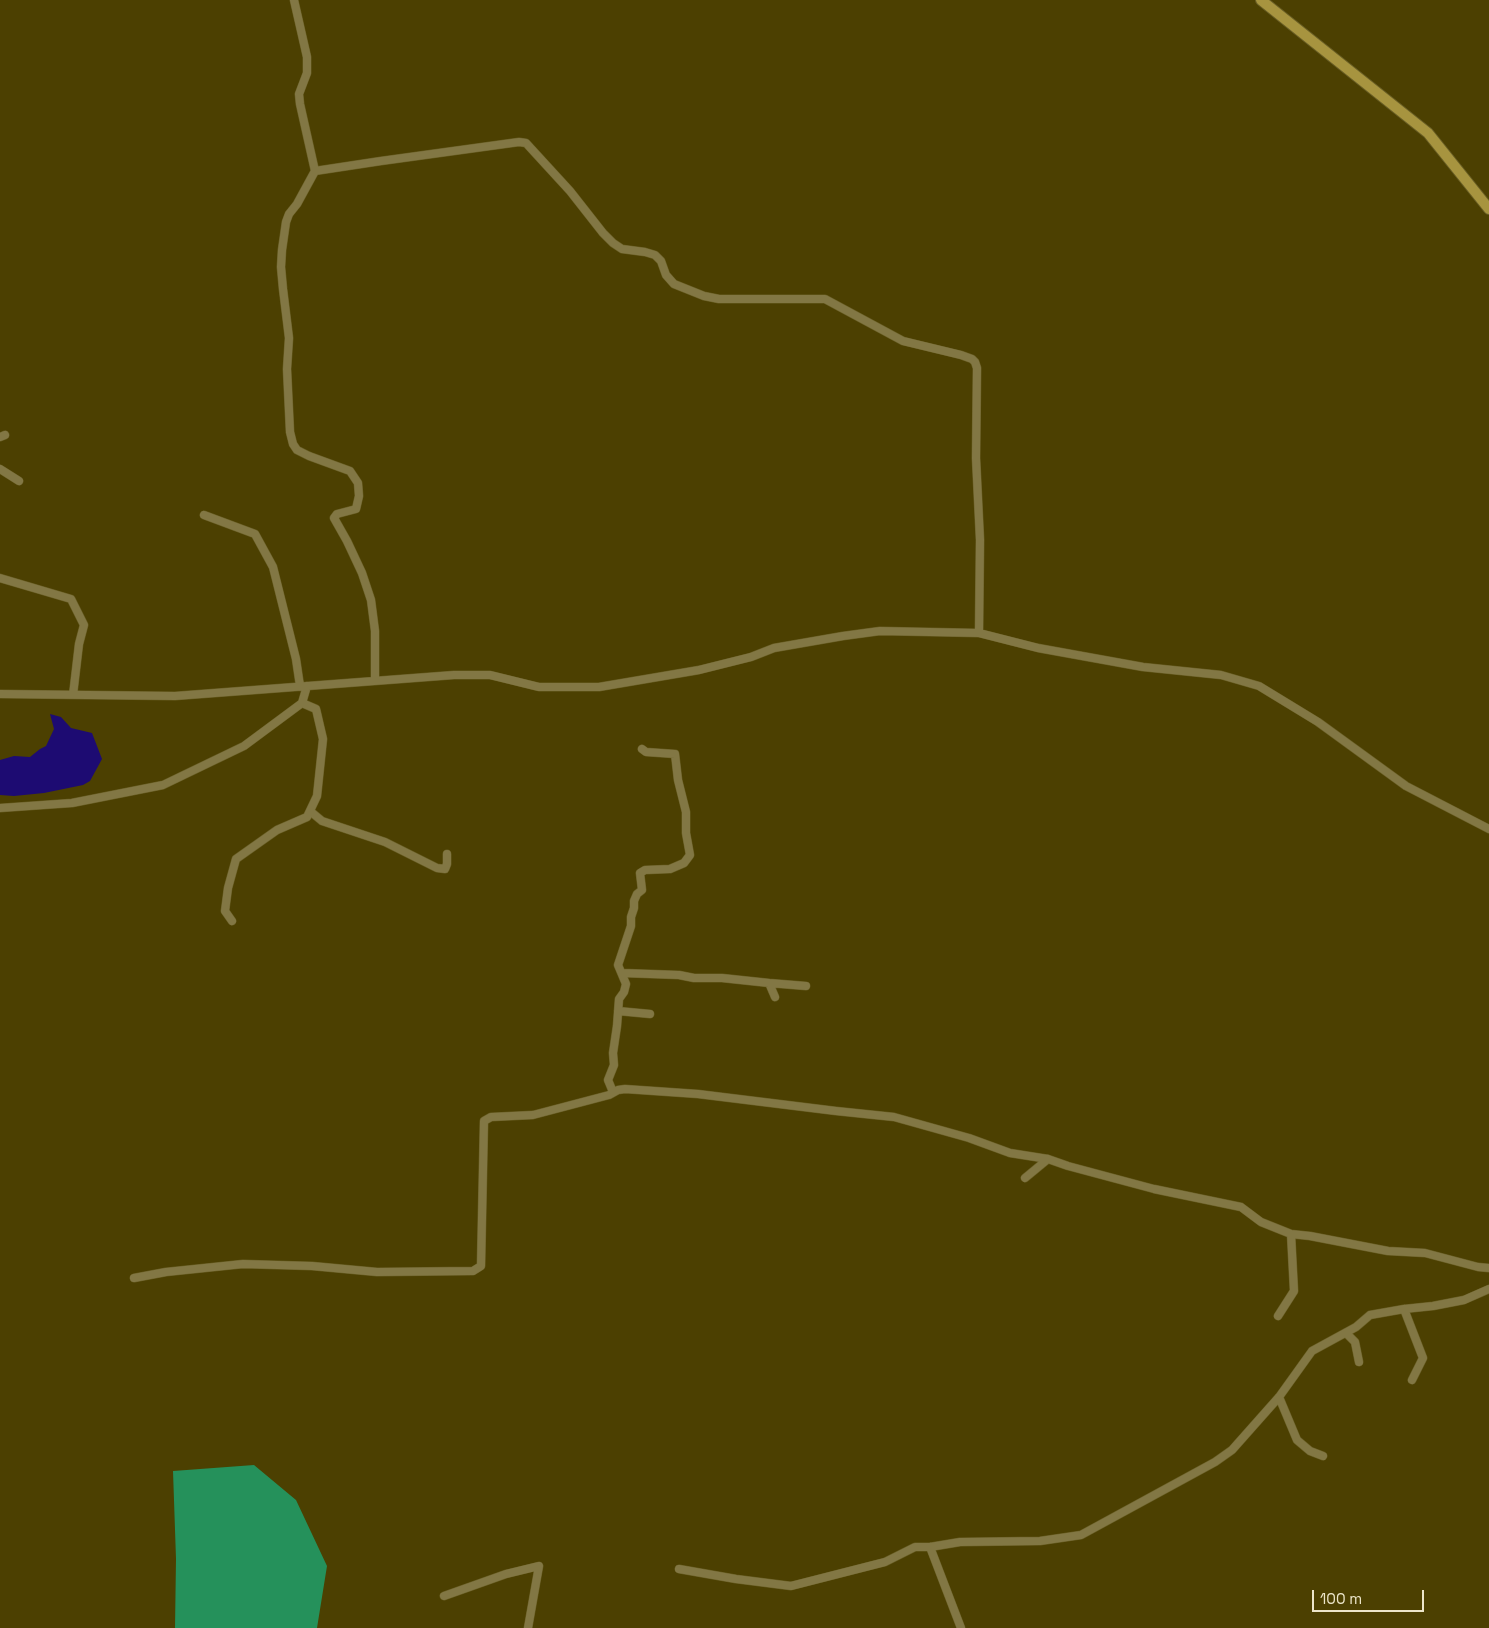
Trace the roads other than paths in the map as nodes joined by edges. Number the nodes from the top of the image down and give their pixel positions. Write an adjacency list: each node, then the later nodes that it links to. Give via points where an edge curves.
1 (294, 0): 3 (street, via 307,57 300,104)
2 (1261, 0): 4 (street, via 1428,133)
3 (315, 171): 9 (street, via 526,143 570,191 602,234 622,249 655,255 674,284 719,299 825,299 903,341 961,355 975,362); 10 (street, via 289,214 282,250 289,338 290,432 297,450 350,471 358,483 356,509 337,514 334,518 362,573 370,600 375,630)
4 (1489, 209)
5 (0, 469): 6 (street)
6 (18, 481)
7 (204, 515): 11 (street, via 255,534 273,567)
8 (0, 578): 13 (street, via 71,599 84,625 78,644)
9 (979, 633): 10 (street, via 880,631 843,636 774,648 699,670 599,687 539,687 490,675); 18 (street, via 1038,648 1144,667 1221,675 1259,686 1318,722 1406,786)
10 (375, 680): 11 (street)
11 (304, 686): 13 (street, via 175,696); 14 (street)
12 (0, 694): 13 (street)
13 (73, 695)
14 (302, 703): 16 (street, via 244,746 163,785 72,803); 17 (street, via 316,709 323,739 317,796)
15 (642, 749): 21 (street, via 675,754 690,855 684,863 670,869 640,873 642,890 634,901 631,926 618,965)
16 (0, 808)
17 (310, 811): 19 (street, via 322,821 385,842 437,868 445,869); 20 (street, via 307,818 277,830 236,859 225,911)
18 (1489, 829)
19 (447, 854)
20 (232, 921)
21 (622, 973): 22 (street); 25 (street, via 626,984)
22 (769, 983): 23 (street); 24 (street)
23 (806, 986)
24 (775, 997)
25 (618, 1011): 26 (street); 27 (street, via 614,1065 608,1080)
26 (650, 1014)
27 (613, 1092): 28 (street, via 625,1089 698,1094 894,1117 1010,1153); 32 (street, via 533,1115 484,1120 481,1266 473,1271 377,1272 243,1264)
28 (1048, 1159): 29 (street); 30 (street, via 1154,1189 1241,1207 1261,1222)
29 (1025, 1178)
30 (1291, 1234): 31 (street, via 1388,1251 1425,1253); 35 (street, via 1294,1291)
31 (1489, 1268)
32 (134, 1278)
33 (1489, 1289): 34 (street, via 1464,1300)
34 (1404, 1309): 36 (street, via 1370,1316); 38 (street, via 1423,1358)
35 (1278, 1316)
36 (1346, 1333): 37 (street, via 1355,1342); 39 (street, via 1312,1351)
37 (1359, 1362)
38 (1412, 1380)
39 (1279, 1397): 40 (street, via 1297,1440 1310,1451); 41 (street, via 1232,1450 1215,1462 1081,1535 1040,1541 960,1542)
40 (1323, 1456)
41 (930, 1547): 42 (street, via 916,1547 885,1562 791,1586); 45 (street)
42 (679, 1569)
43 (444, 1596): 44 (street, via 539,1566)
44 (528, 1628)
45 (962, 1628)

